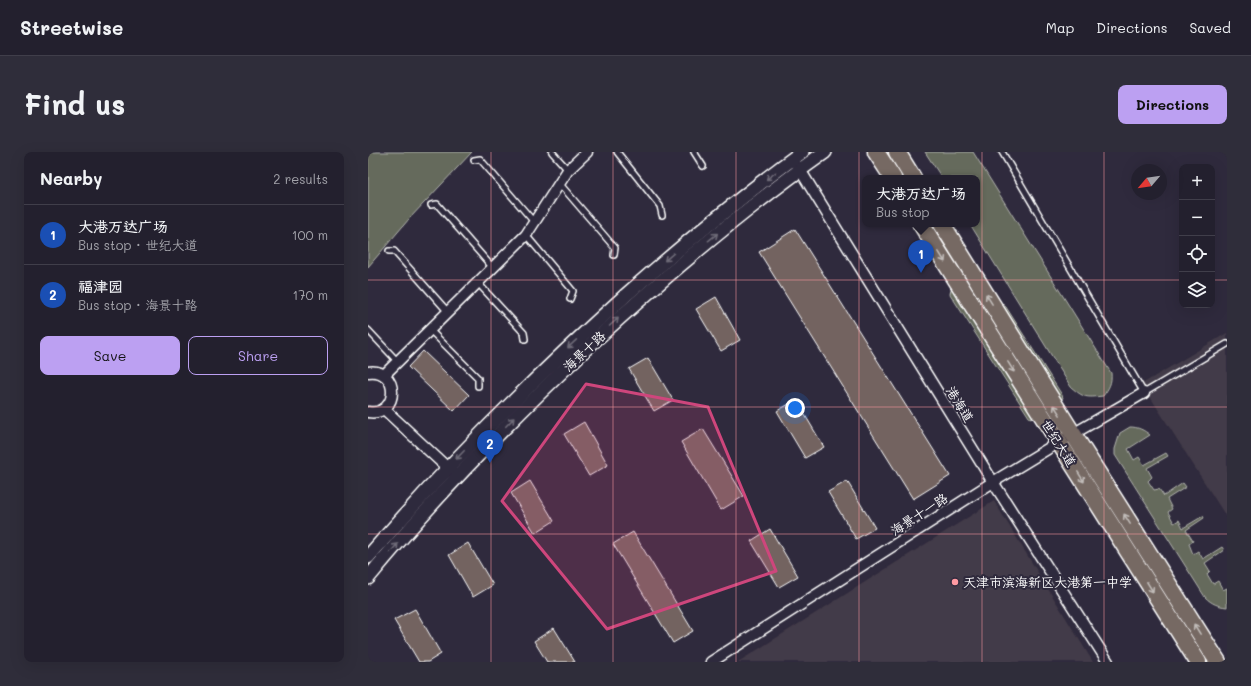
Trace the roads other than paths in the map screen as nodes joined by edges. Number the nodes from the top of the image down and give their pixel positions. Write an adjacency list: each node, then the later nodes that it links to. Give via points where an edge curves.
1 (552, 152): 12 (lane)
2 (587, 152): 12 (street)
3 (617, 152): 18 (lane, via 660,206)
4 (694, 152): 11 (lane)
5 (825, 152): 13 (street, 海景十路)
6 (876, 152): 14 (main road)
7 (897, 152): 15 (main road)
8 (1002, 152): 37 (lane)
9 (797, 155): 13 (street, 港海道); 42 (street, 海景十路, one-way to 42, via 693,237 580,336 516,399)
10 (474, 160): 19 (lane, via 480,159)
11 (703, 166)
12 (568, 170): 16 (street)
13 (801, 170): 42 (street, 海景十路, one-way to 13, via 634,305 713,237); 43 (street, 港海道)
14 (890, 175)
15 (911, 175)
16 (559, 183): 19 (street); 24 (lane, via 615,248)
17 (431, 205): 25 (lane, via 437,204)
18 (662, 215)
19 (534, 222): 22 (street)
20 (923, 227): 41 (main road, 世纪大道, one-way to 41)
21 (944, 227): 40 (main road, 世纪大道, one-way to 21)
22 (526, 235): 25 (street); 27 (lane, via 573,291)
23 (389, 251): 28 (lane, via 394,251)
24 (614, 255)
25 (493, 268): 26 (street)
26 (478, 283): 28 (street); 31 (lane, via 524,333)
27 (570, 299)
28 (448, 312): 30 (street)
29 (368, 330): 33 (lane)
30 (430, 330): 33 (street); 36 (lane, via 478,378)
31 (525, 339)
32 (1227, 344): 37 (lane)
33 (398, 362): 35 (street)
34 (368, 372): 35 (street)
35 (384, 375): 38 (street, via 392,386 392,398)
36 (478, 386)
37 (1144, 393): 40 (street, 海景十一路)
38 (384, 409): 39 (street); 42 (street)
39 (368, 412)
40 (1073, 434): 41 (street, 海景十一路); 49 (main road, 世纪大道, one-way to 40)
41 (1059, 442): 43 (street, 海景十一路); 48 (main road, 世纪大道, one-way to 48)
42 (453, 472): 44 (street, 海景十路); 45 (street, 海景十路, one-way to 42)
43 (993, 482): 46 (street, 海景十一路); 47 (street, 港海道)
44 (368, 557)
45 (368, 578)
46 (711, 662)
47 (1108, 662)
48 (1198, 662)
49 (1218, 662)

